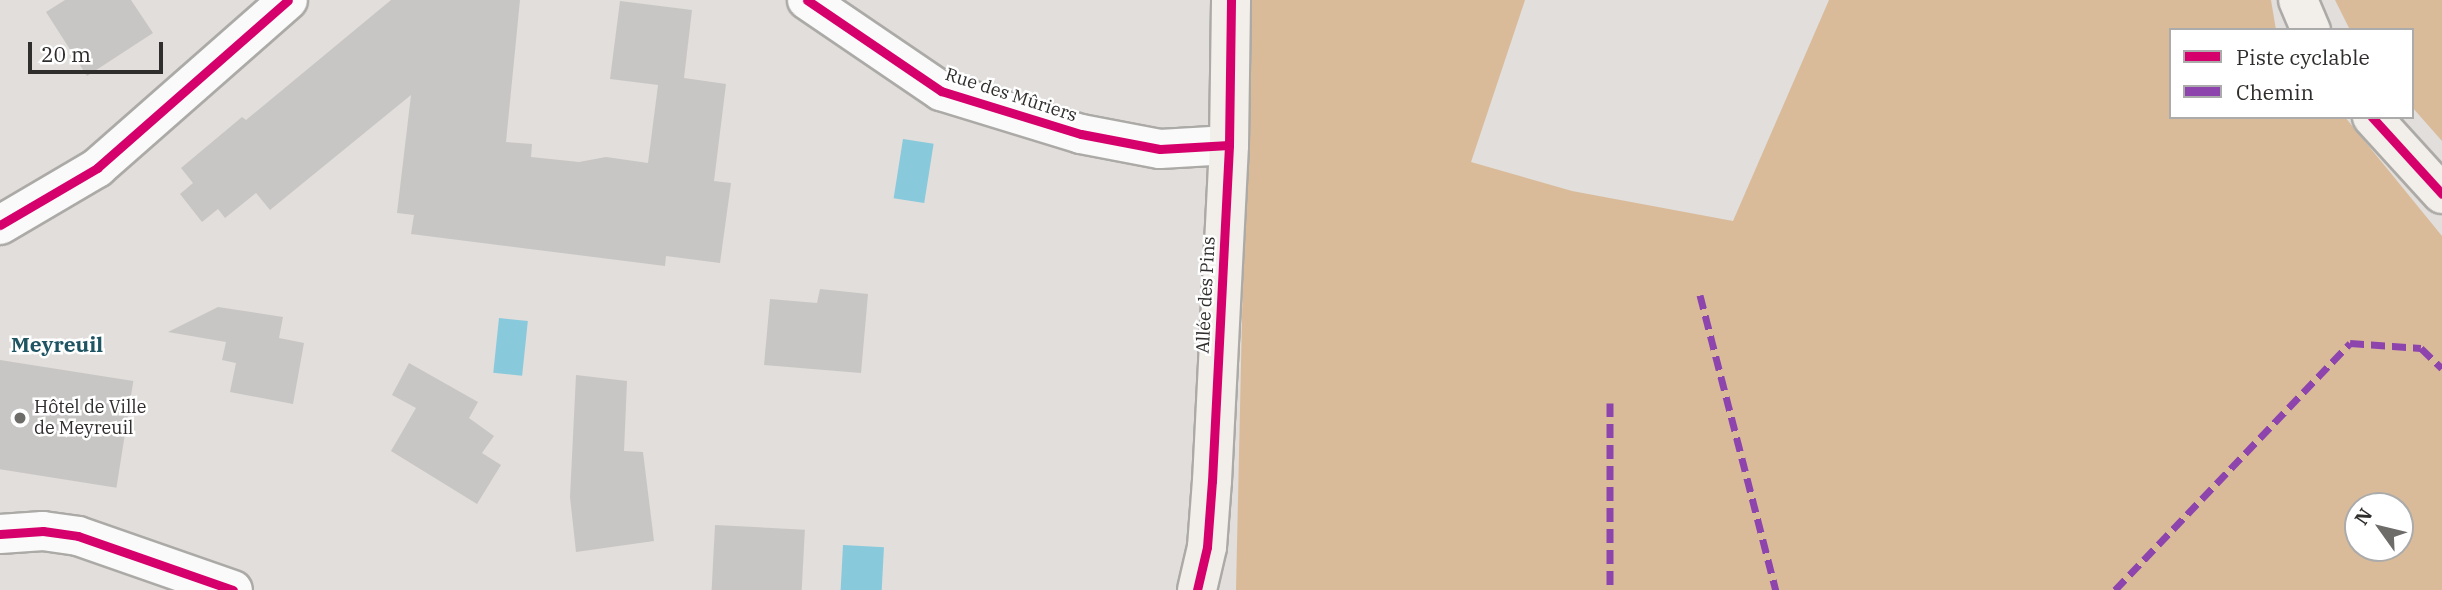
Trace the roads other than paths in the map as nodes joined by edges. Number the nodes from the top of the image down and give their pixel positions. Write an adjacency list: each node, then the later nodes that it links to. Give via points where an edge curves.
1 (288, 0): 9 (street, via 97,168)
2 (807, 0): 7 (street, Rue des Mûriers, via 941,91 1081,134 1160,149)
3 (1231, 0): 7 (street, Allée des Pins)
4 (2298, 0): 5 (street)
5 (2311, 28)
6 (2374, 119): 8 (street)
7 (1229, 145): 12 (street, Allée des Pins, via 1208,547)
8 (2442, 194)
9 (0, 225)
10 (0, 534): 11 (street, via 43,531 78,536)
11 (233, 590)
12 (1197, 590)

